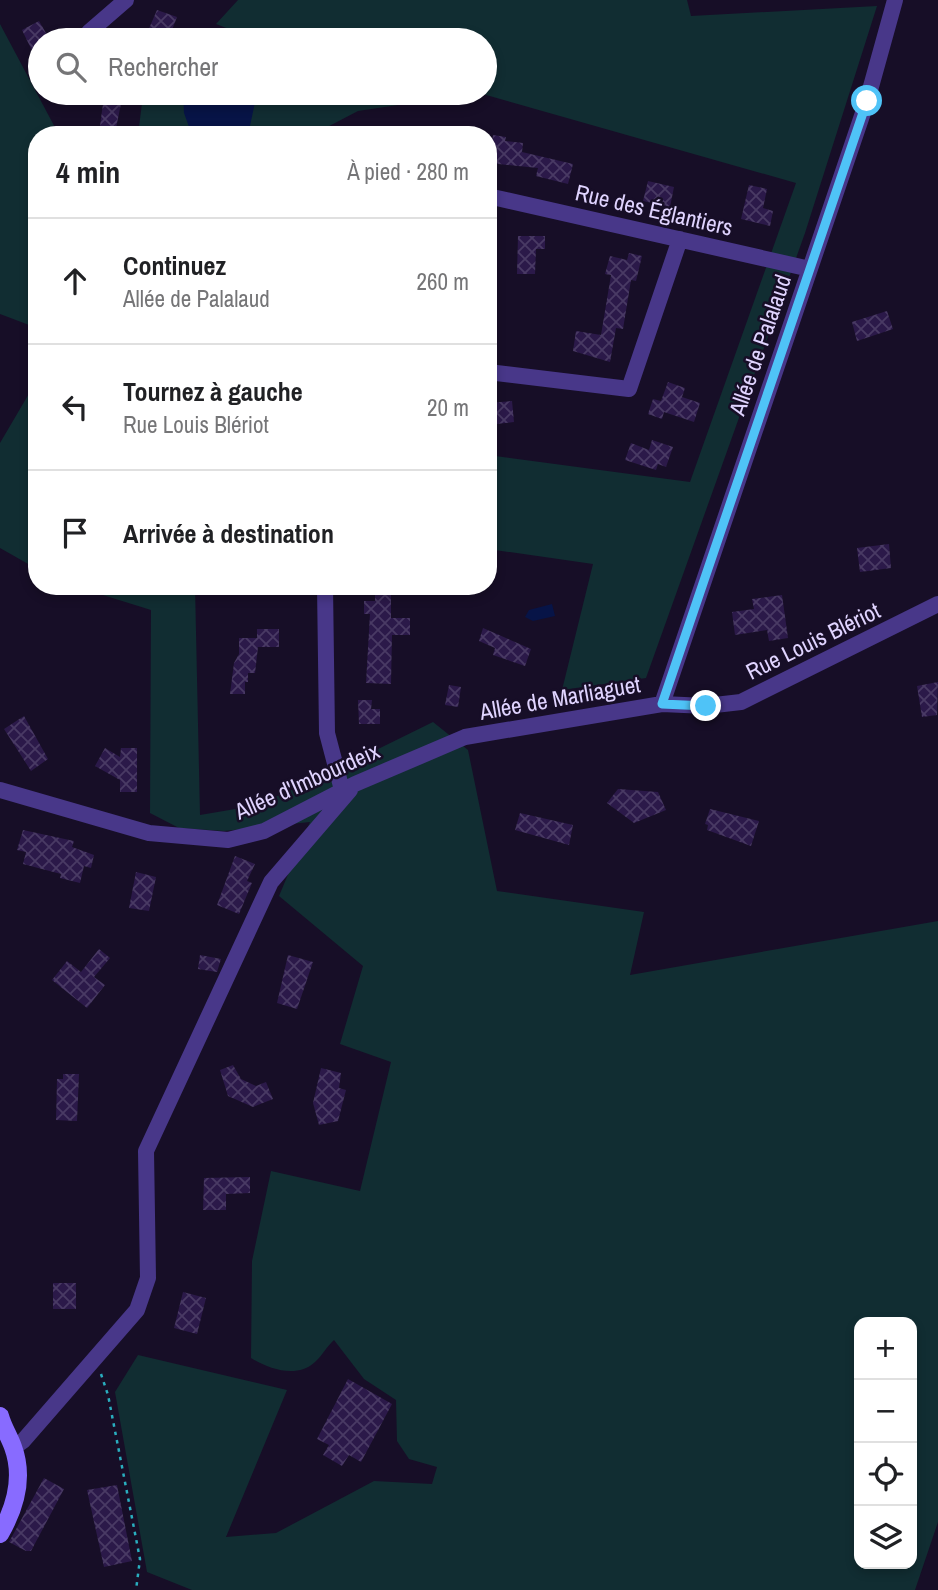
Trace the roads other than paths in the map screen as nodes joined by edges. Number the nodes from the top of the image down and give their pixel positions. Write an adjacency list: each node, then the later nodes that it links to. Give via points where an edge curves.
1 (126, 0): 3 (street)
2 (895, 0): 6 (street, Allée de Palalaud, via 867,101)
3 (94, 28)
4 (497, 197): 5 (street, Rue des Églantiers)
5 (680, 239): 6 (street, Rue des Églantiers); 7 (street, via 629,389)
6 (810, 269): 10 (street, Allée de Palalaud)
7 (497, 373)
8 (325, 595): 12 (street, via 327,733)
9 (938, 604): 10 (street, Rue Louis Blériot, via 741,702)
10 (662, 704): 11 (street, Allée de Marliaguet)
11 (465, 737): 12 (street, Allée d'Imbourdeix)
12 (349, 787): 13 (street, Allée d'Imbourdeix, via 264,831 228,840 149,833); 15 (street, via 271,882 146,1152 148,1258 144,1295 137,1310)
13 (0, 790)
14 (0, 1416): 15 (street)
15 (13, 1447): 16 (street, via 17,1490)
16 (0, 1534)

